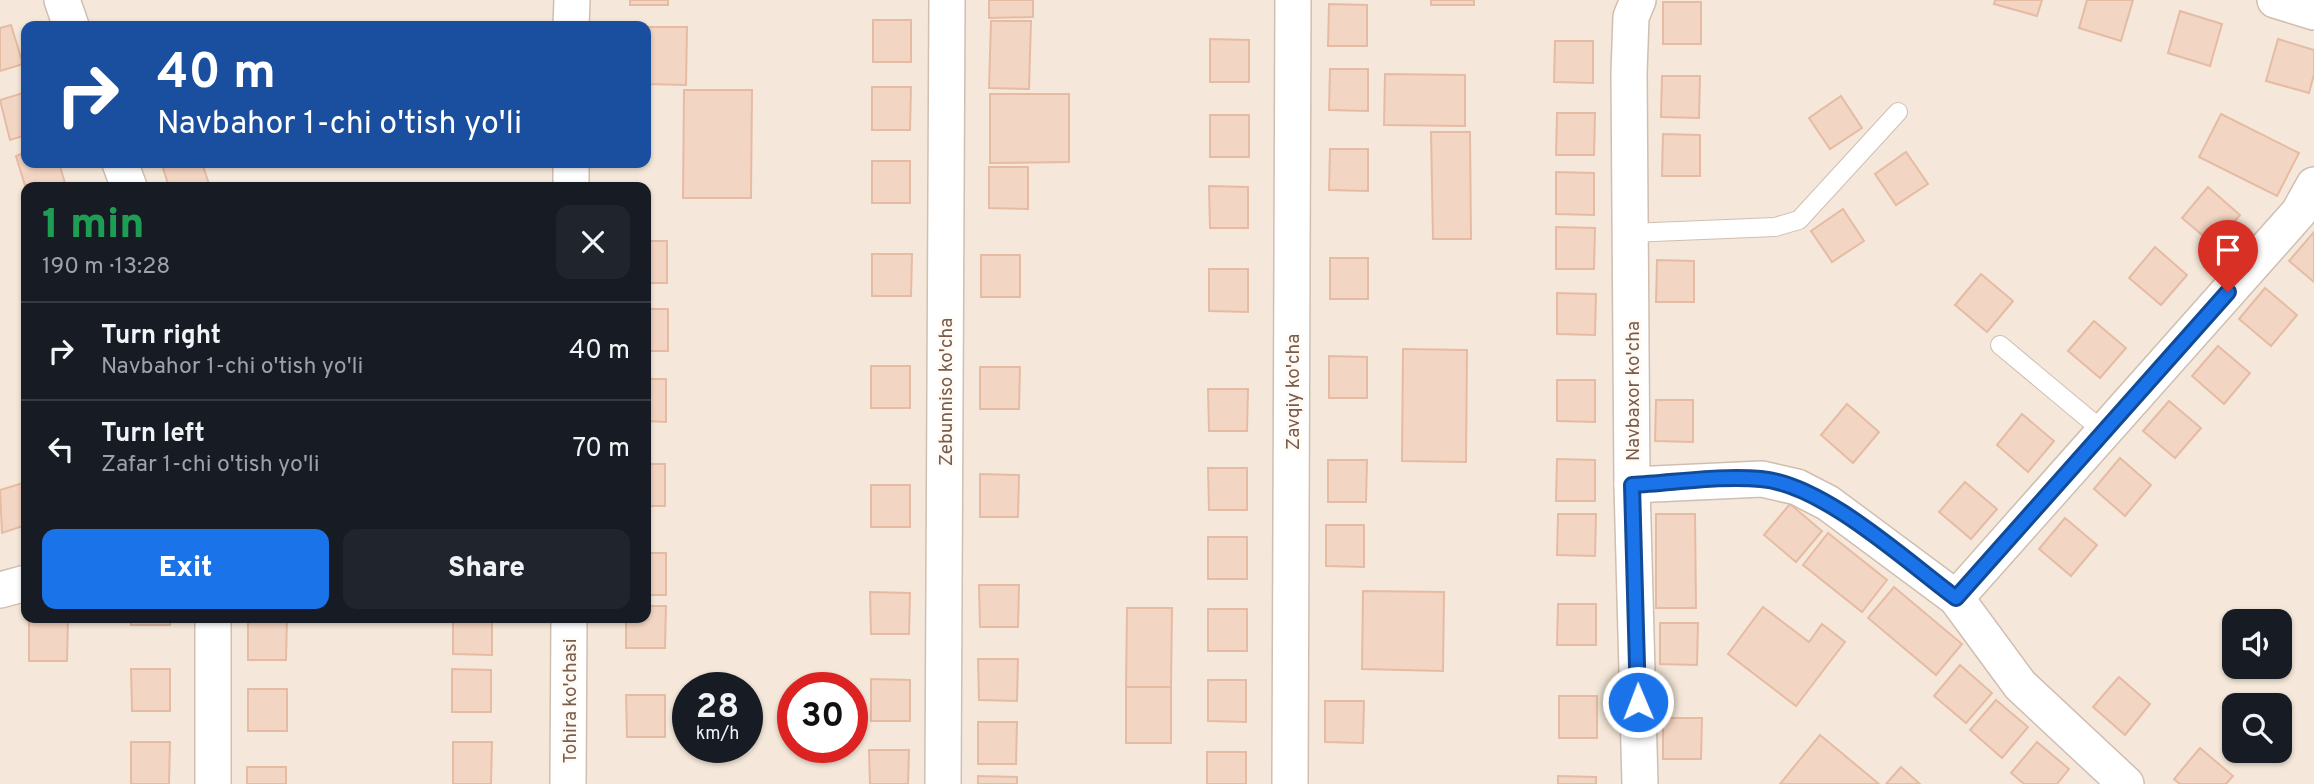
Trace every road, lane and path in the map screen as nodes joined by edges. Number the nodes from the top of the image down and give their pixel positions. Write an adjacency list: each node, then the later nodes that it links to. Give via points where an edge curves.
1 (62, 0): 8 (street)
2 (572, 0): 9 (street)
3 (947, 0): 23 (street, Zebunniso ko'cha)
4 (1293, 0): 24 (street, Zavqiy ko'cha)
5 (1638, 0): 12 (street, Navbaxor ko'cha, via 1631,16 1629,73)
6 (2275, 0): 7 (street)
7 (2314, 12)
8 (69, 21)
9 (571, 21)
10 (1898, 112): 12 (lane, via 1799,220 1775,227)
11 (2314, 185): 14 (street, via 2300,212)
12 (1630, 233): 15 (street, Navbaxor ko'cha)
13 (2000, 345): 14 (lane)
14 (2103, 431): 18 (street)
15 (1632, 485): 18 (street, via 1762,479 1797,487 1828,503); 25 (street, Navbaxor ko'cha)
16 (21, 584): 17 (street)
17 (0, 590)
18 (1956, 598): 26 (street, via 2020,685)
19 (213, 623): 21 (street)
20 (569, 623): 22 (street, Tohira ko'chasi)
21 (213, 784)
22 (568, 784)
23 (943, 784)
24 (1290, 784)
25 (1640, 784)
26 (2126, 784)

